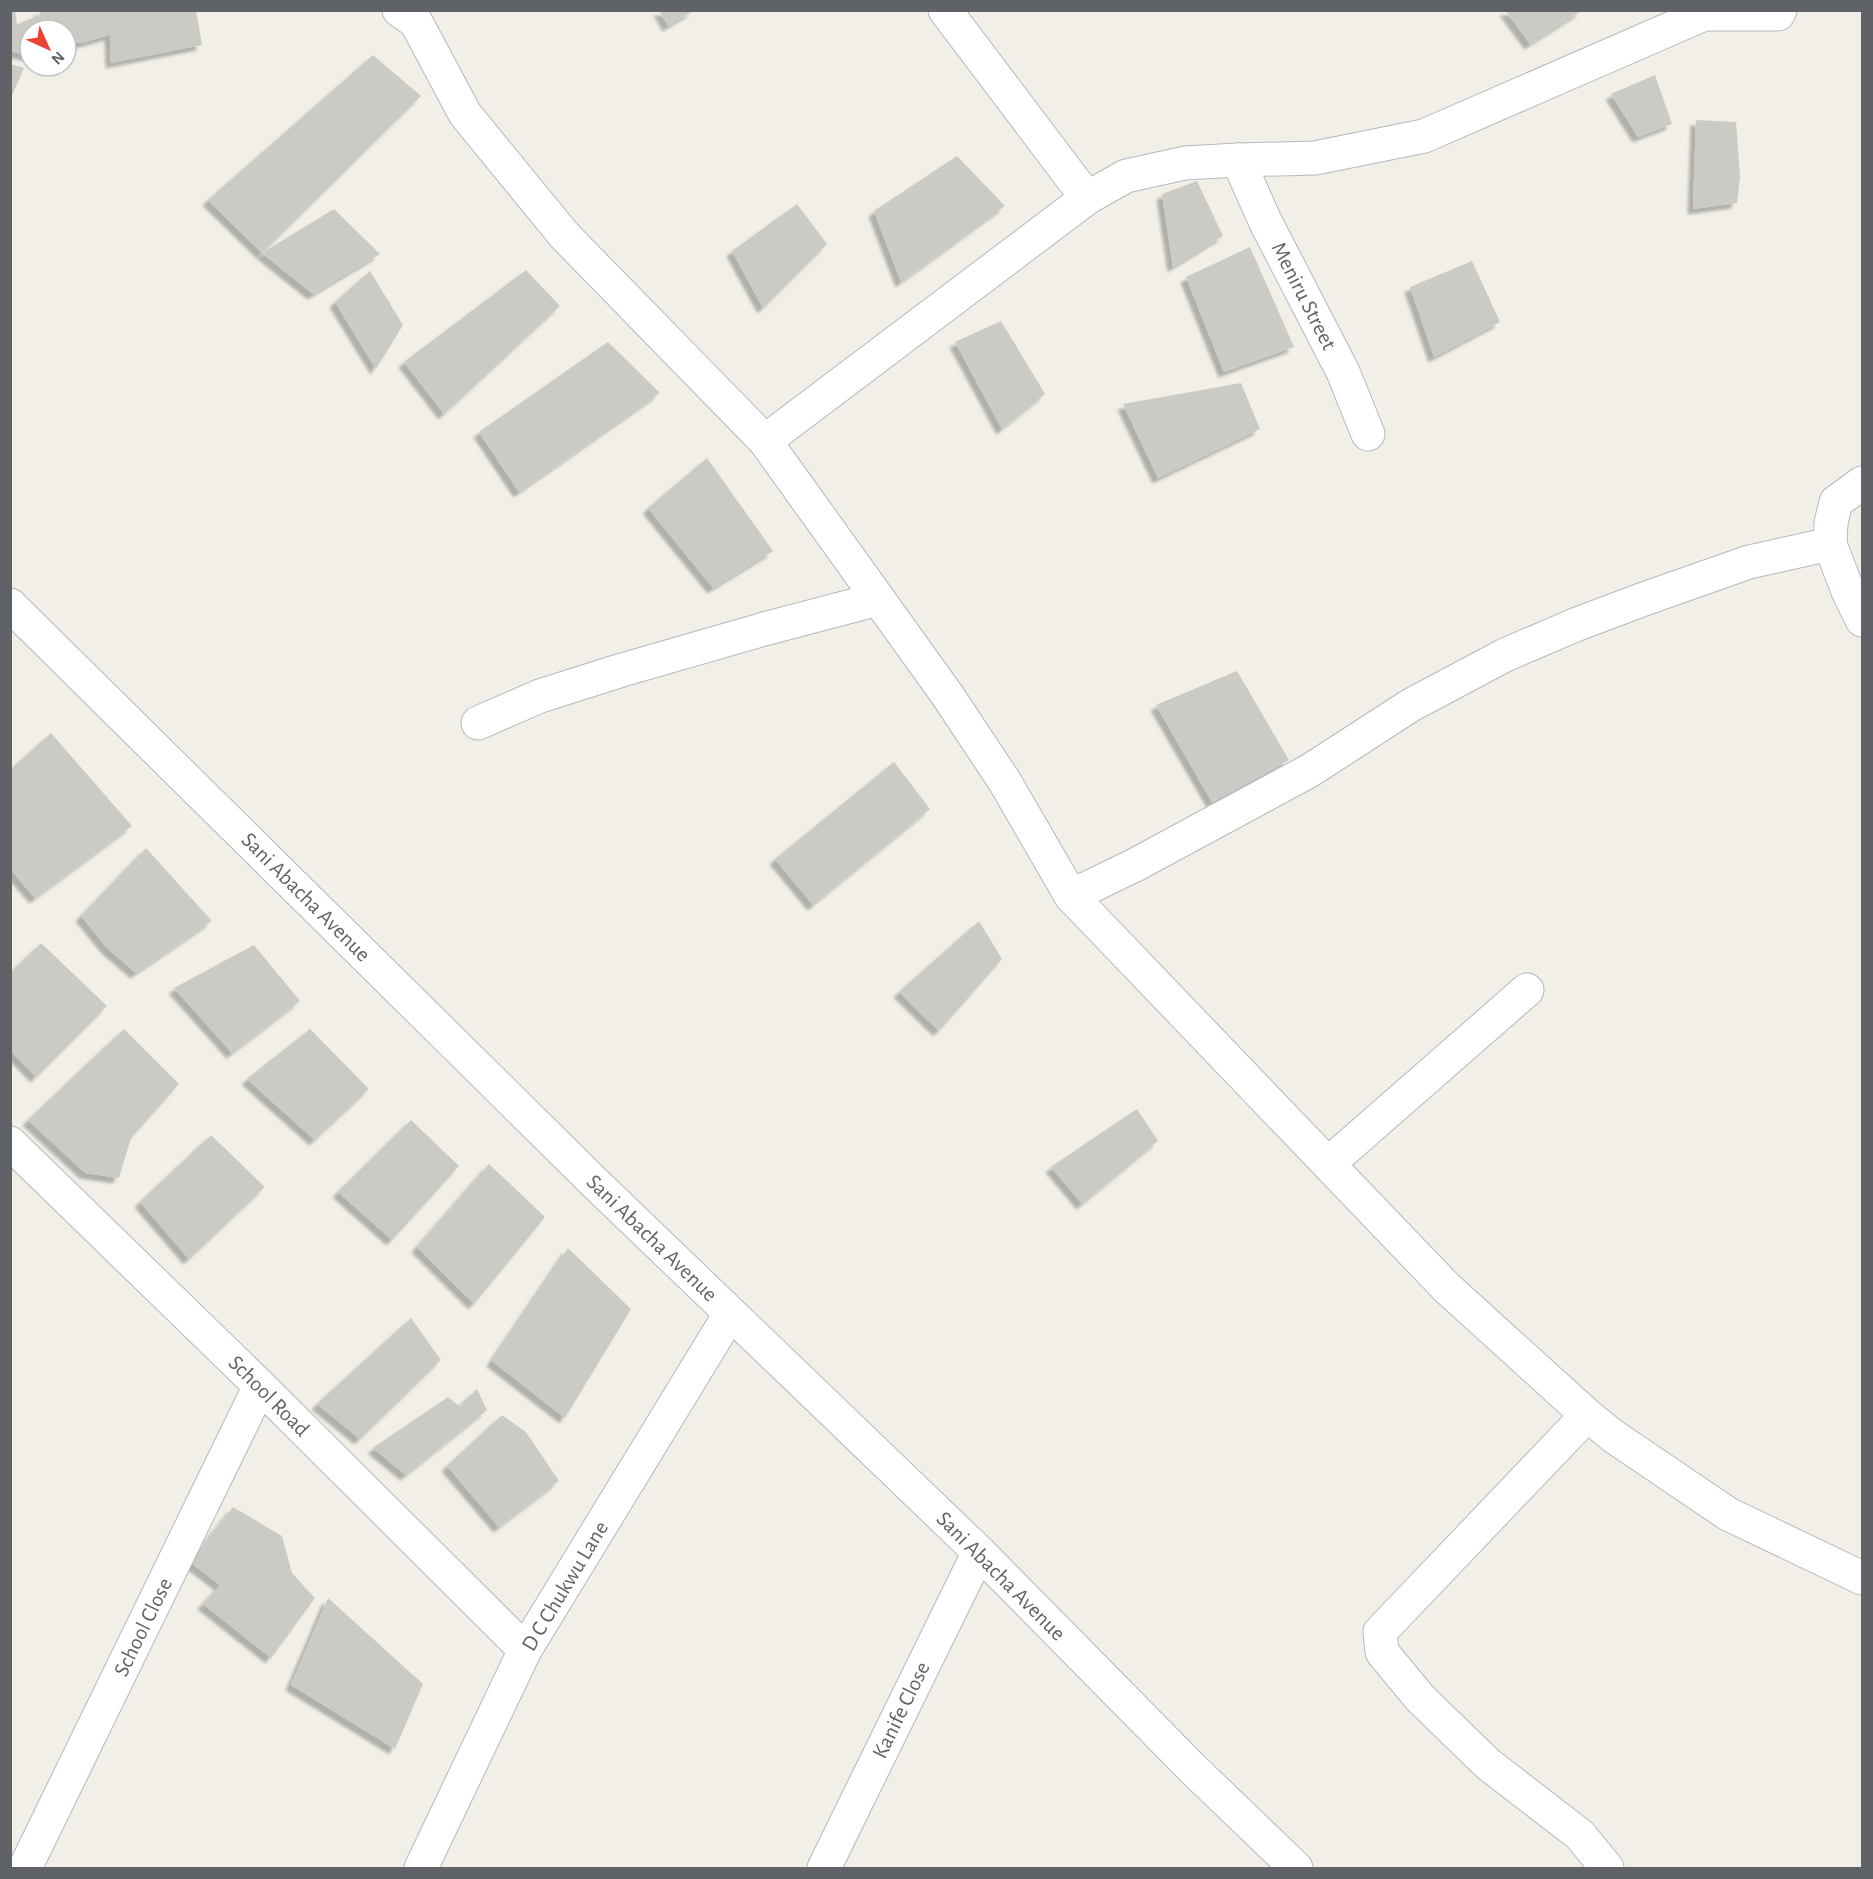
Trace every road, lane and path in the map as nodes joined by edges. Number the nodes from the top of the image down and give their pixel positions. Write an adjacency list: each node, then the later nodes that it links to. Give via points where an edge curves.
1 (399, 10): 7 (street, via 416,22 465,114 564,235)
2 (945, 10): 5 (street)
3 (1780, 10): 4 (street, via 1778,14 1704,14 1424,136 1315,158)
4 (1238, 160): 5 (street, via 1185,163 1126,176); 6 (street, Meniru Street, via 1343,372)
5 (1088, 198): 7 (street)
6 (1368, 434)
7 (765, 441): 10 (street)
8 (1863, 483): 9 (street, via 1836,502)
9 (1830, 544): 12 (street); 14 (street, via 1749,562 1575,625 1505,655 1411,705 1309,771)
10 (878, 599): 13 (street, via 612,673 540,696); 14 (street, via 1005,782)
11 (10, 605): 18 (street, Sani Abacha Avenue)
12 (1863, 620)
13 (478, 723)
14 (1071, 896): 17 (street)
15 (1527, 990): 17 (street)
16 (10, 1143): 19 (street, School Road)
17 (1328, 1164): 20 (street, via 1447,1288)
18 (730, 1314): 21 (street, Sani Abacha Avenue); 23 (street, D C Chukwu Lane)
19 (260, 1386): 23 (street, School Road); 24 (street, School Close)
20 (1587, 1415): 22 (street, via 1728,1514); 28 (street, via 1380,1632 1382,1652 1420,1698 1488,1764 1580,1835)
21 (979, 1552): 26 (street, Kanife Close); 27 (street, Sani Abacha Avenue)
22 (1860, 1570)
23 (525, 1650): 25 (street, D C Chukwu Lane)
24 (25, 1869)
25 (420, 1869)
26 (824, 1869)
27 (1296, 1869)
28 (1607, 1869)

